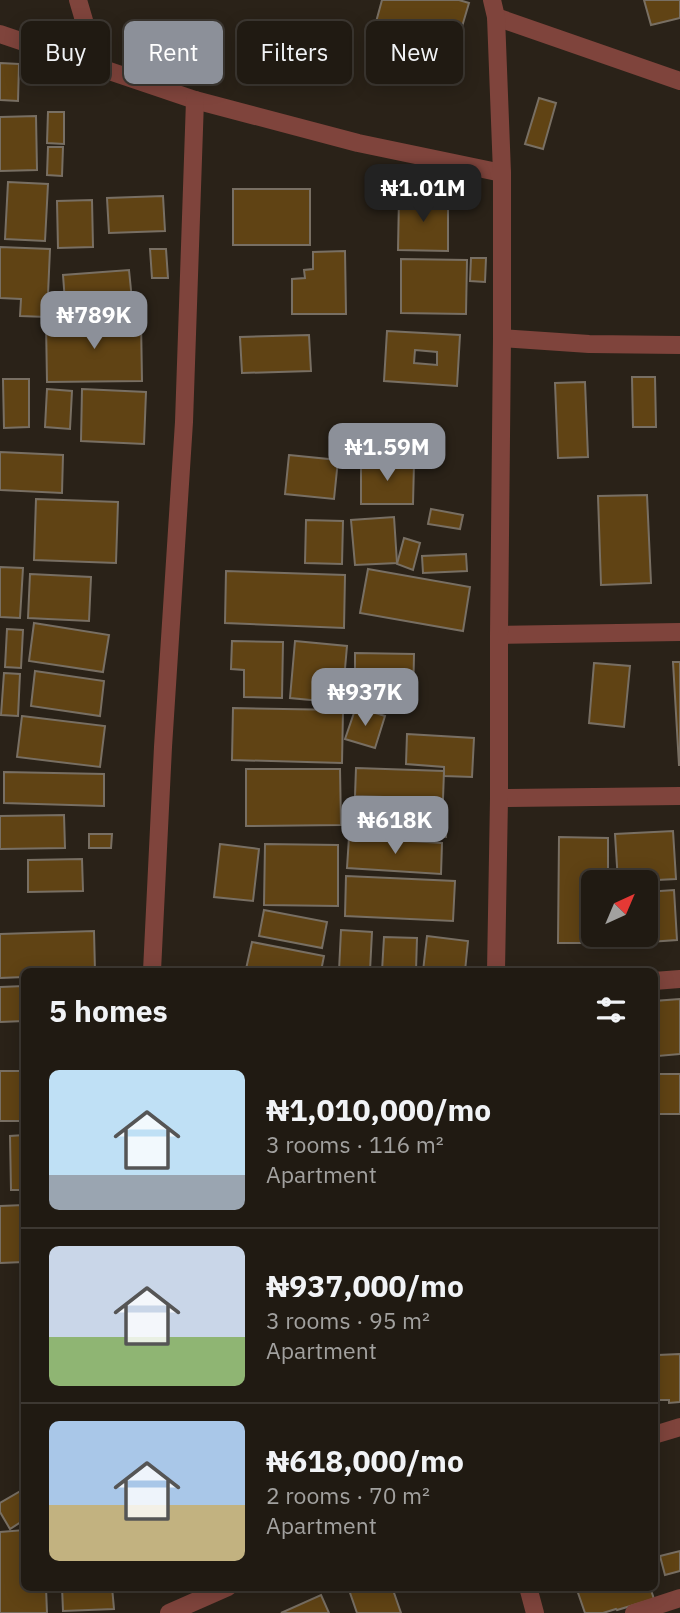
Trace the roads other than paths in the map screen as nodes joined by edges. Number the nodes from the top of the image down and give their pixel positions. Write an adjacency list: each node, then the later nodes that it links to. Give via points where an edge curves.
1 (78, 0): 3 (street)
2 (494, 8): 7 (street); 9 (street)
3 (84, 21)
4 (0, 34): 5 (street)
5 (21, 41)
6 (110, 72): 8 (street)
7 (680, 80)
8 (195, 100): 9 (street, via 358,143); 16 (street, via 184,422)
9 (502, 173): 10 (street)
10 (502, 338): 11 (street); 13 (street)
11 (680, 345)
12 (680, 632): 13 (street)
13 (499, 635): 15 (street)
14 (680, 796): 15 (street)
15 (499, 798): 17 (street)
16 (152, 968)
17 (496, 968)
18 (680, 979): 19 (street)
19 (658, 981)
20 (680, 1427): 21 (street)
21 (658, 1434)
22 (218, 1591): 25 (street)
23 (529, 1591): 26 (street)
24 (680, 1598): 27 (street)
25 (181, 1605)
26 (535, 1613)
27 (634, 1613)

